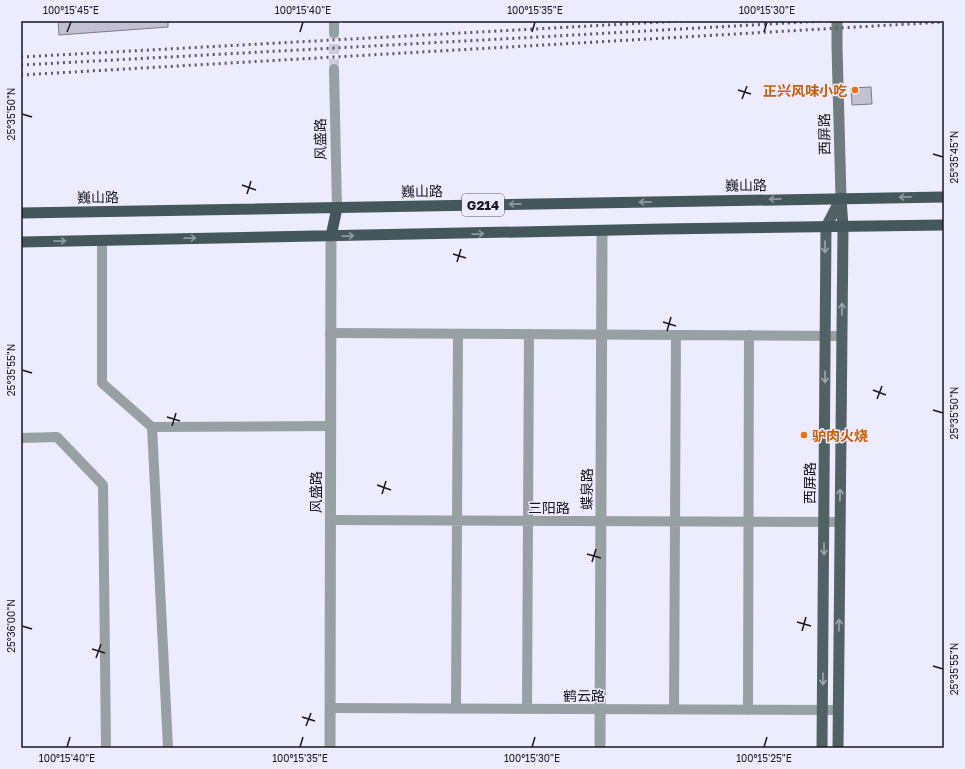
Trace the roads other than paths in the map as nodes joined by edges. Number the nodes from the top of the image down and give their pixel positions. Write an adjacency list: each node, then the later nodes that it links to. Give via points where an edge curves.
1 (334, 21): 3 (street)
2 (837, 21): 6 (main road, 西屏路)
3 (334, 33)
4 (334, 69): 7 (street, 风盛路)
5 (944, 197): 6 (highway, 巍山路 / G214, one-way to 6)
6 (841, 198): 7 (highway, 巍山路 / G214, one-way to 7); 10 (main road, 西屏路); 11 (main road, 西屏路)
7 (337, 208): 8 (highway, 巍山路 / G214); 13 (highway)
8 (21, 214)
9 (944, 225): 11 (highway, G214)
10 (826, 227): 11 (highway, G214); 12 (highway, G214); 22 (main road, 西屏路, one-way to 22)
11 (843, 227): 23 (main road, 西屏路, one-way to 11)
12 (602, 231): 13 (highway, G214, one-way to 12); 19 (street, 蝶泉路)
13 (331, 236): 14 (highway, G214, one-way to 13); 16 (street, 风盛路)
14 (102, 240): 15 (highway, G214, one-way to 14); 25 (street, via 102,383)
15 (21, 242)
16 (330, 334): 17 (street); 24 (street, 风盛路)
17 (458, 334): 18 (street); 28 (street)
18 (529, 334): 19 (street); 29 (street)
19 (602, 335): 20 (street); 30 (street, 蝶泉路)
20 (676, 335): 21 (street); 31 (street)
21 (750, 336): 22 (street); 32 (street)
22 (825, 336): 23 (street); 33 (main road, 西屏路, one-way to 33)
23 (842, 336): 34 (main road, 西屏路, one-way to 23)
24 (330, 426): 25 (street); 27 (street, 风盛路)
25 (152, 428): 44 (street)
26 (21, 438): 43 (street, via 57,437 103,485)
27 (330, 520): 28 (street, 三阳路); 35 (street, 风盛路)
28 (457, 520): 29 (street, 三阳路); 36 (street)
29 (528, 521): 30 (street, 三阳路); 37 (street)
30 (601, 521): 31 (street, 三阳路); 38 (street, 蝶泉路)
31 (675, 522): 32 (street, 三阳路); 39 (street)
32 (748, 522): 33 (street, 三阳路); 40 (street)
33 (824, 522): 34 (street, 三阳路); 41 (main road, 西屏路, one-way to 41)
34 (840, 522): 42 (main road, 西屏路, one-way to 34)
35 (330, 708): 36 (street, 鹤云路); 45 (street, 风盛路)
36 (456, 708): 37 (street, 鹤云路)
37 (527, 709): 38 (street, 鹤云路)
38 (600, 709): 39 (street, 鹤云路); 46 (street, 蝶泉路)
39 (674, 709): 40 (street, 鹤云路)
40 (748, 710): 41 (street, 鹤云路)
41 (823, 710): 42 (street, 鹤云路); 47 (main road, 西屏路)
42 (838, 710): 48 (main road, 西屏路)
43 (105, 748)
44 (168, 748)
45 (330, 748)
46 (600, 748)
47 (822, 748)
48 (838, 748)

